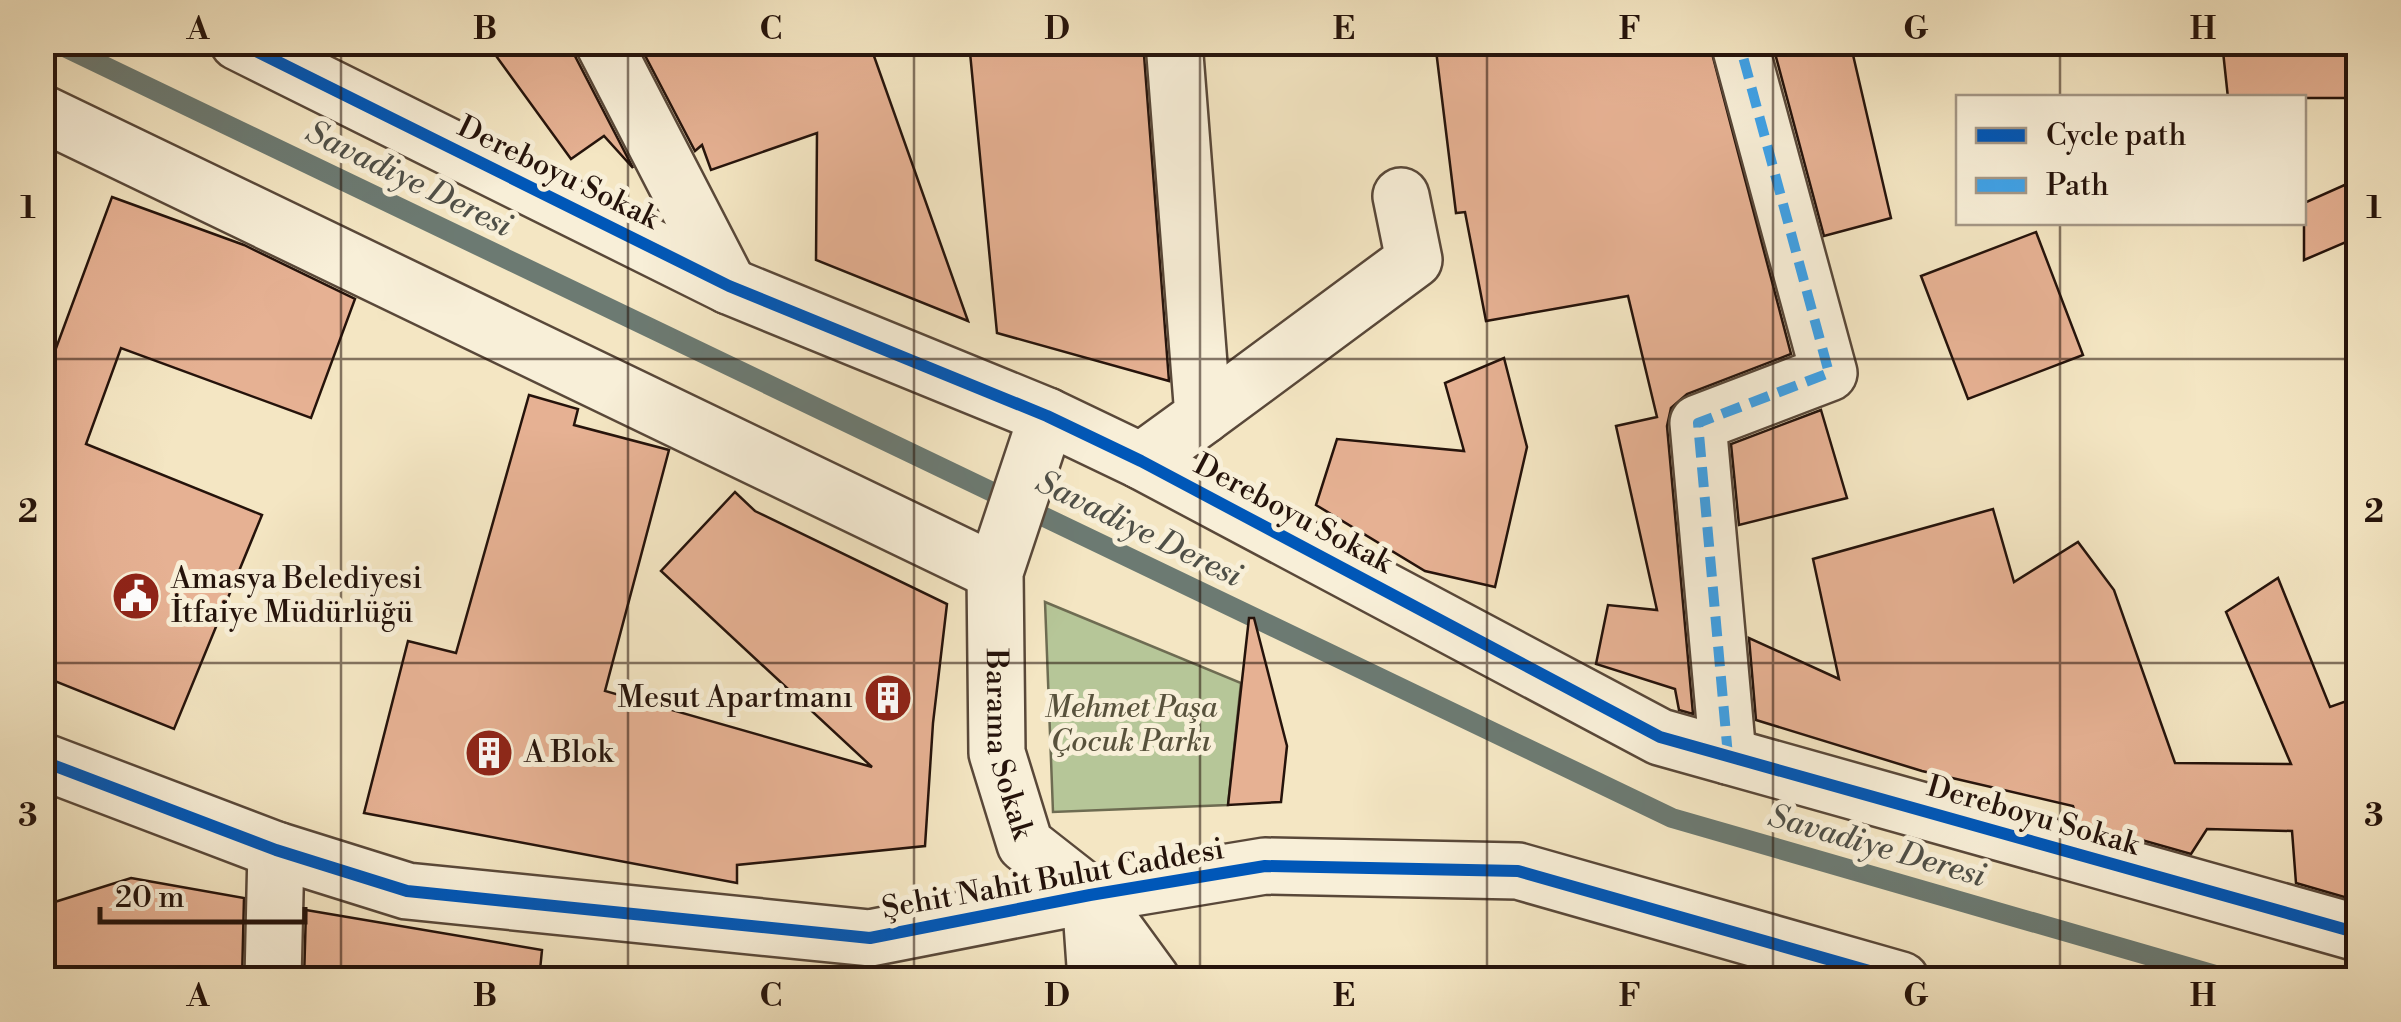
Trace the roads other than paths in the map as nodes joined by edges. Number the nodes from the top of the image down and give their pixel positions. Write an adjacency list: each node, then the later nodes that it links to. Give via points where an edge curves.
1 (238, 42): 7 (street, Dereboyu Sokak)
2 (603, 42): 7 (street)
3 (1174, 42): 8 (street)
4 (1740, 42): 12 (street, via 1829,373 1698,423)
5 (42, 112): 11 (street)
6 (1401, 196): 8 (street, via 1414,260)
7 (729, 286): 9 (street, Dereboyu Sokak)
8 (1202, 416): 10 (street)
9 (1042, 431): 10 (street, Dereboyu Sokak); 11 (street, Barama Sokak)
10 (1141, 462): 12 (street, Dereboyu Sokak, via 1660,737)
11 (995, 572): 15 (street, Barama Sokak, via 997,753 1025,844)
12 (1728, 756): 16 (street, Dereboyu Sokak)
13 (46, 766): 14 (street, Şehit Nahit Bulut Caddesi)
14 (276, 850): 15 (street, Şehit Nahit Bulut Caddesi, via 406,891 870,938); 17 (street)
15 (1090, 895): 18 (street); 19 (street, Barama Sokak); 20 (street, Şehit Nahit Bulut Caddesi, via 1264,866 1518,871)
16 (2358, 933)
17 (273, 980)
18 (1096, 980)
19 (1152, 980)
20 (1901, 980)

